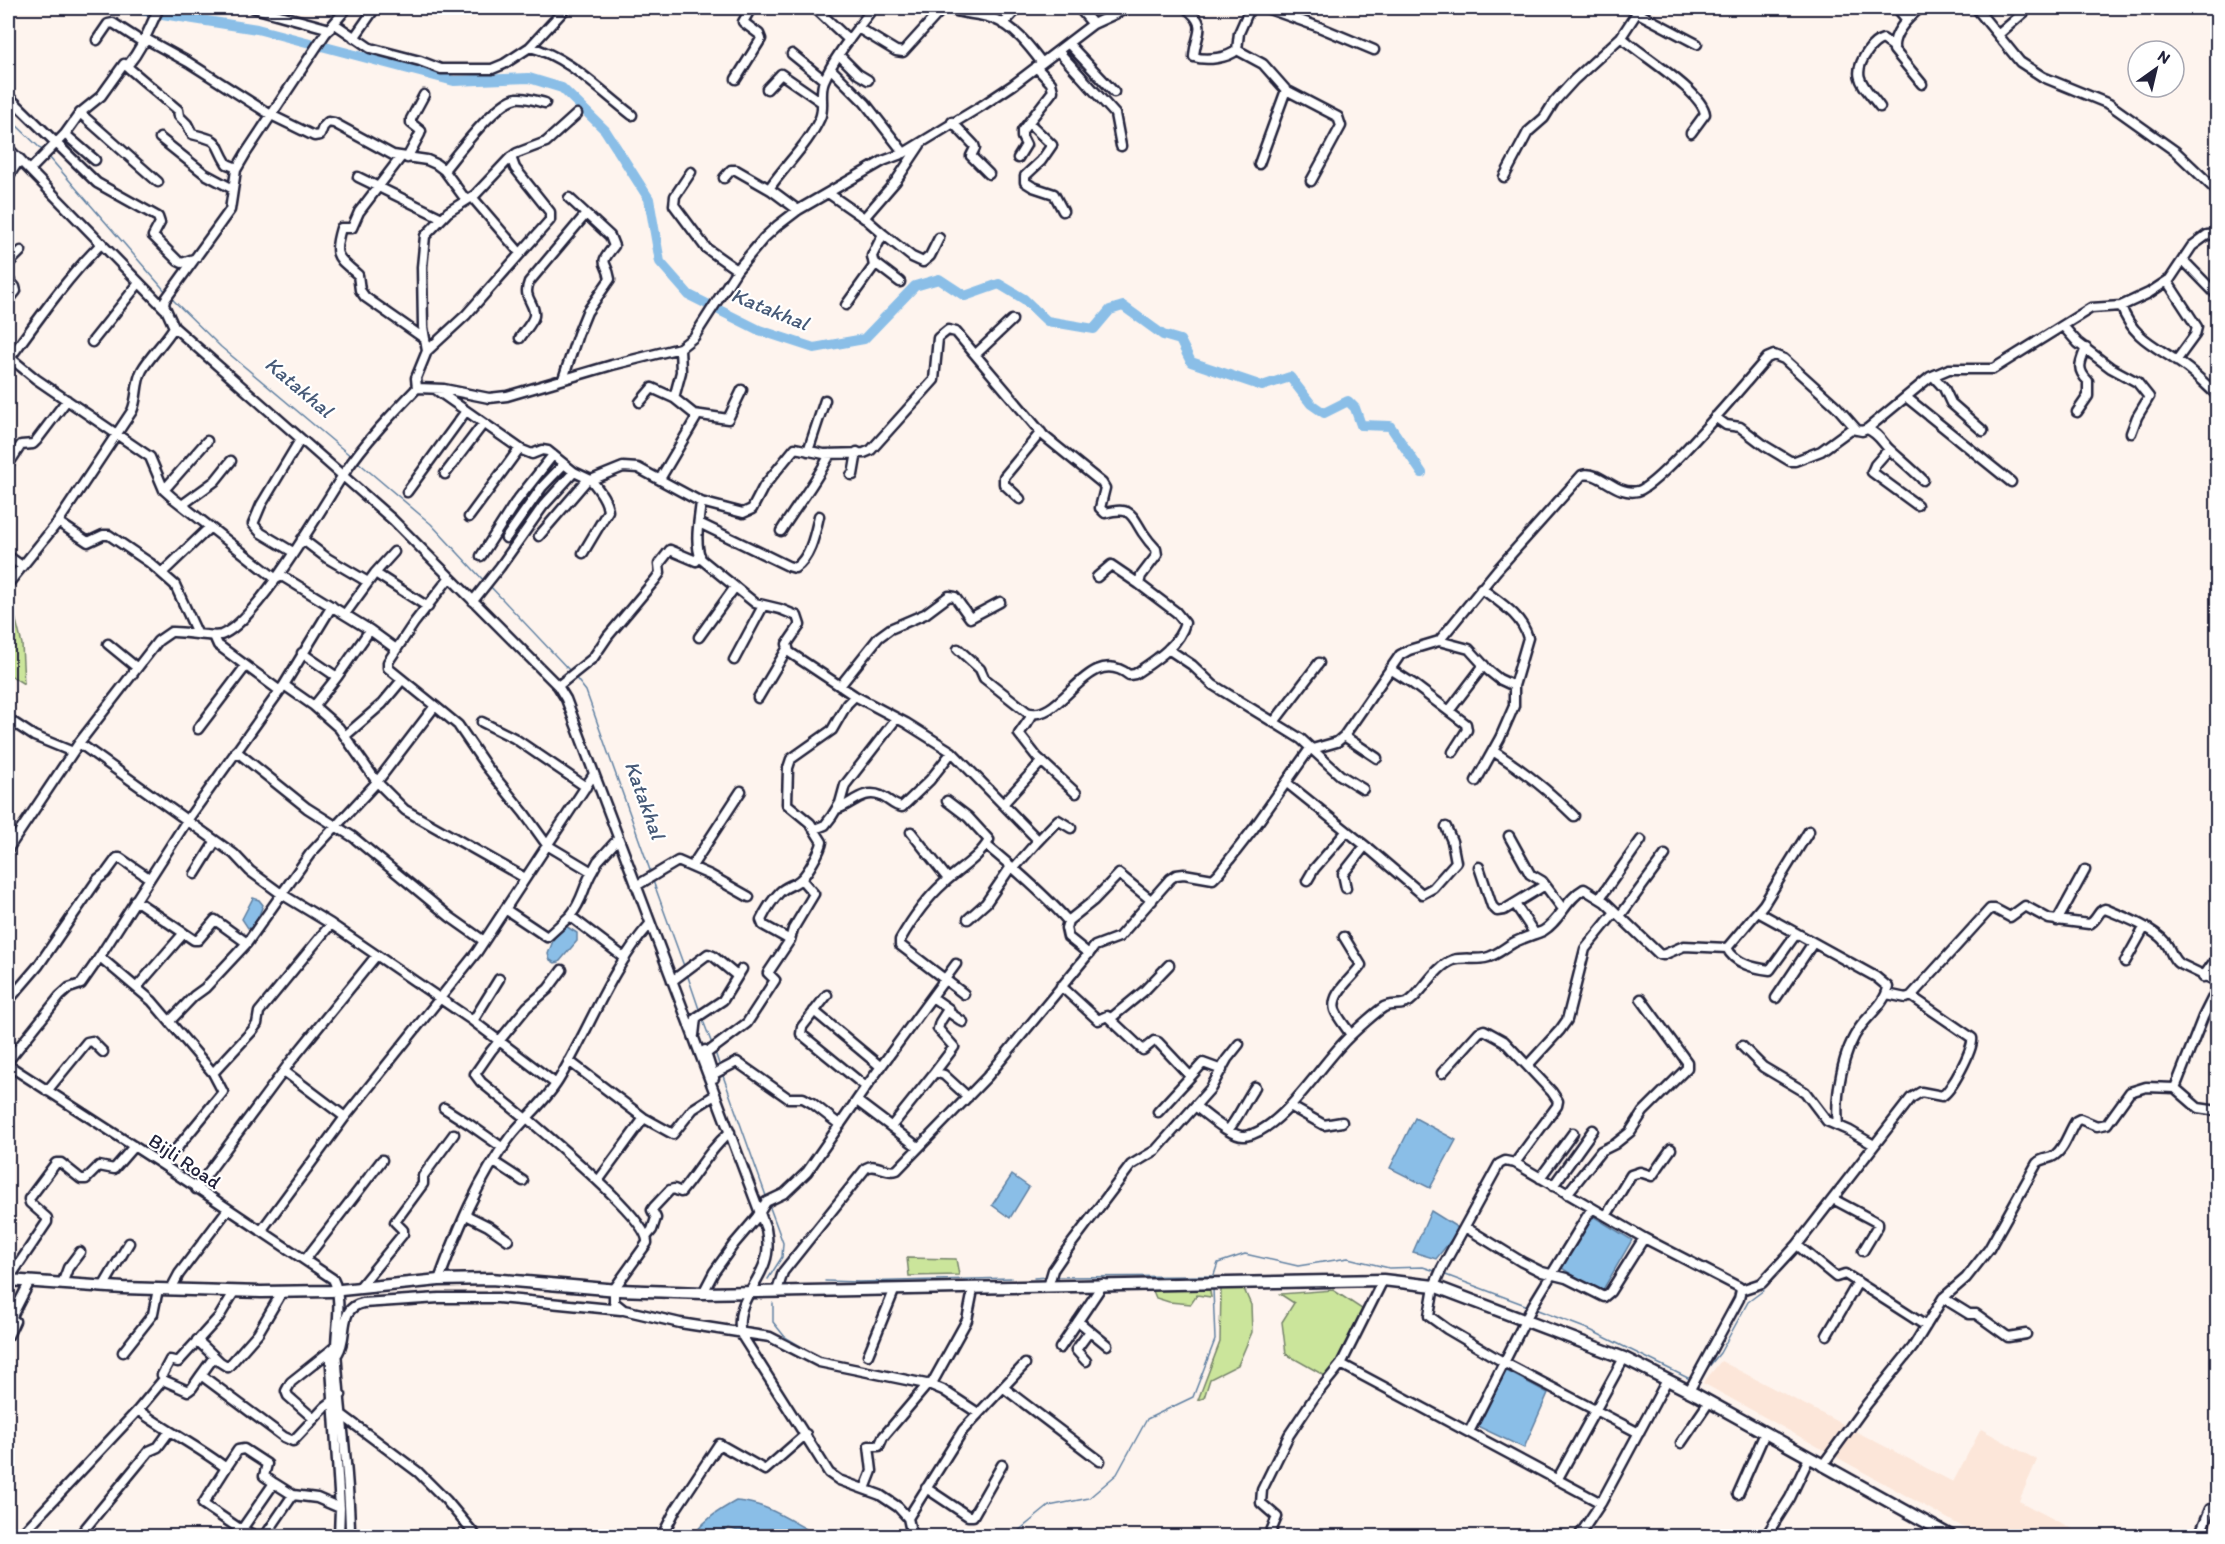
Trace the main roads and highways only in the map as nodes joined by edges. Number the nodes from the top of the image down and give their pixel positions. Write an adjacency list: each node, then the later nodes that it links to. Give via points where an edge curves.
1 (8, 1280): 2 (main road, via 282,1292 491,1279 747,1294 1103,1284 1436,1281 1624,1358 1667,1380 1692,1386 1709,1402)
2 (1951, 1536)

